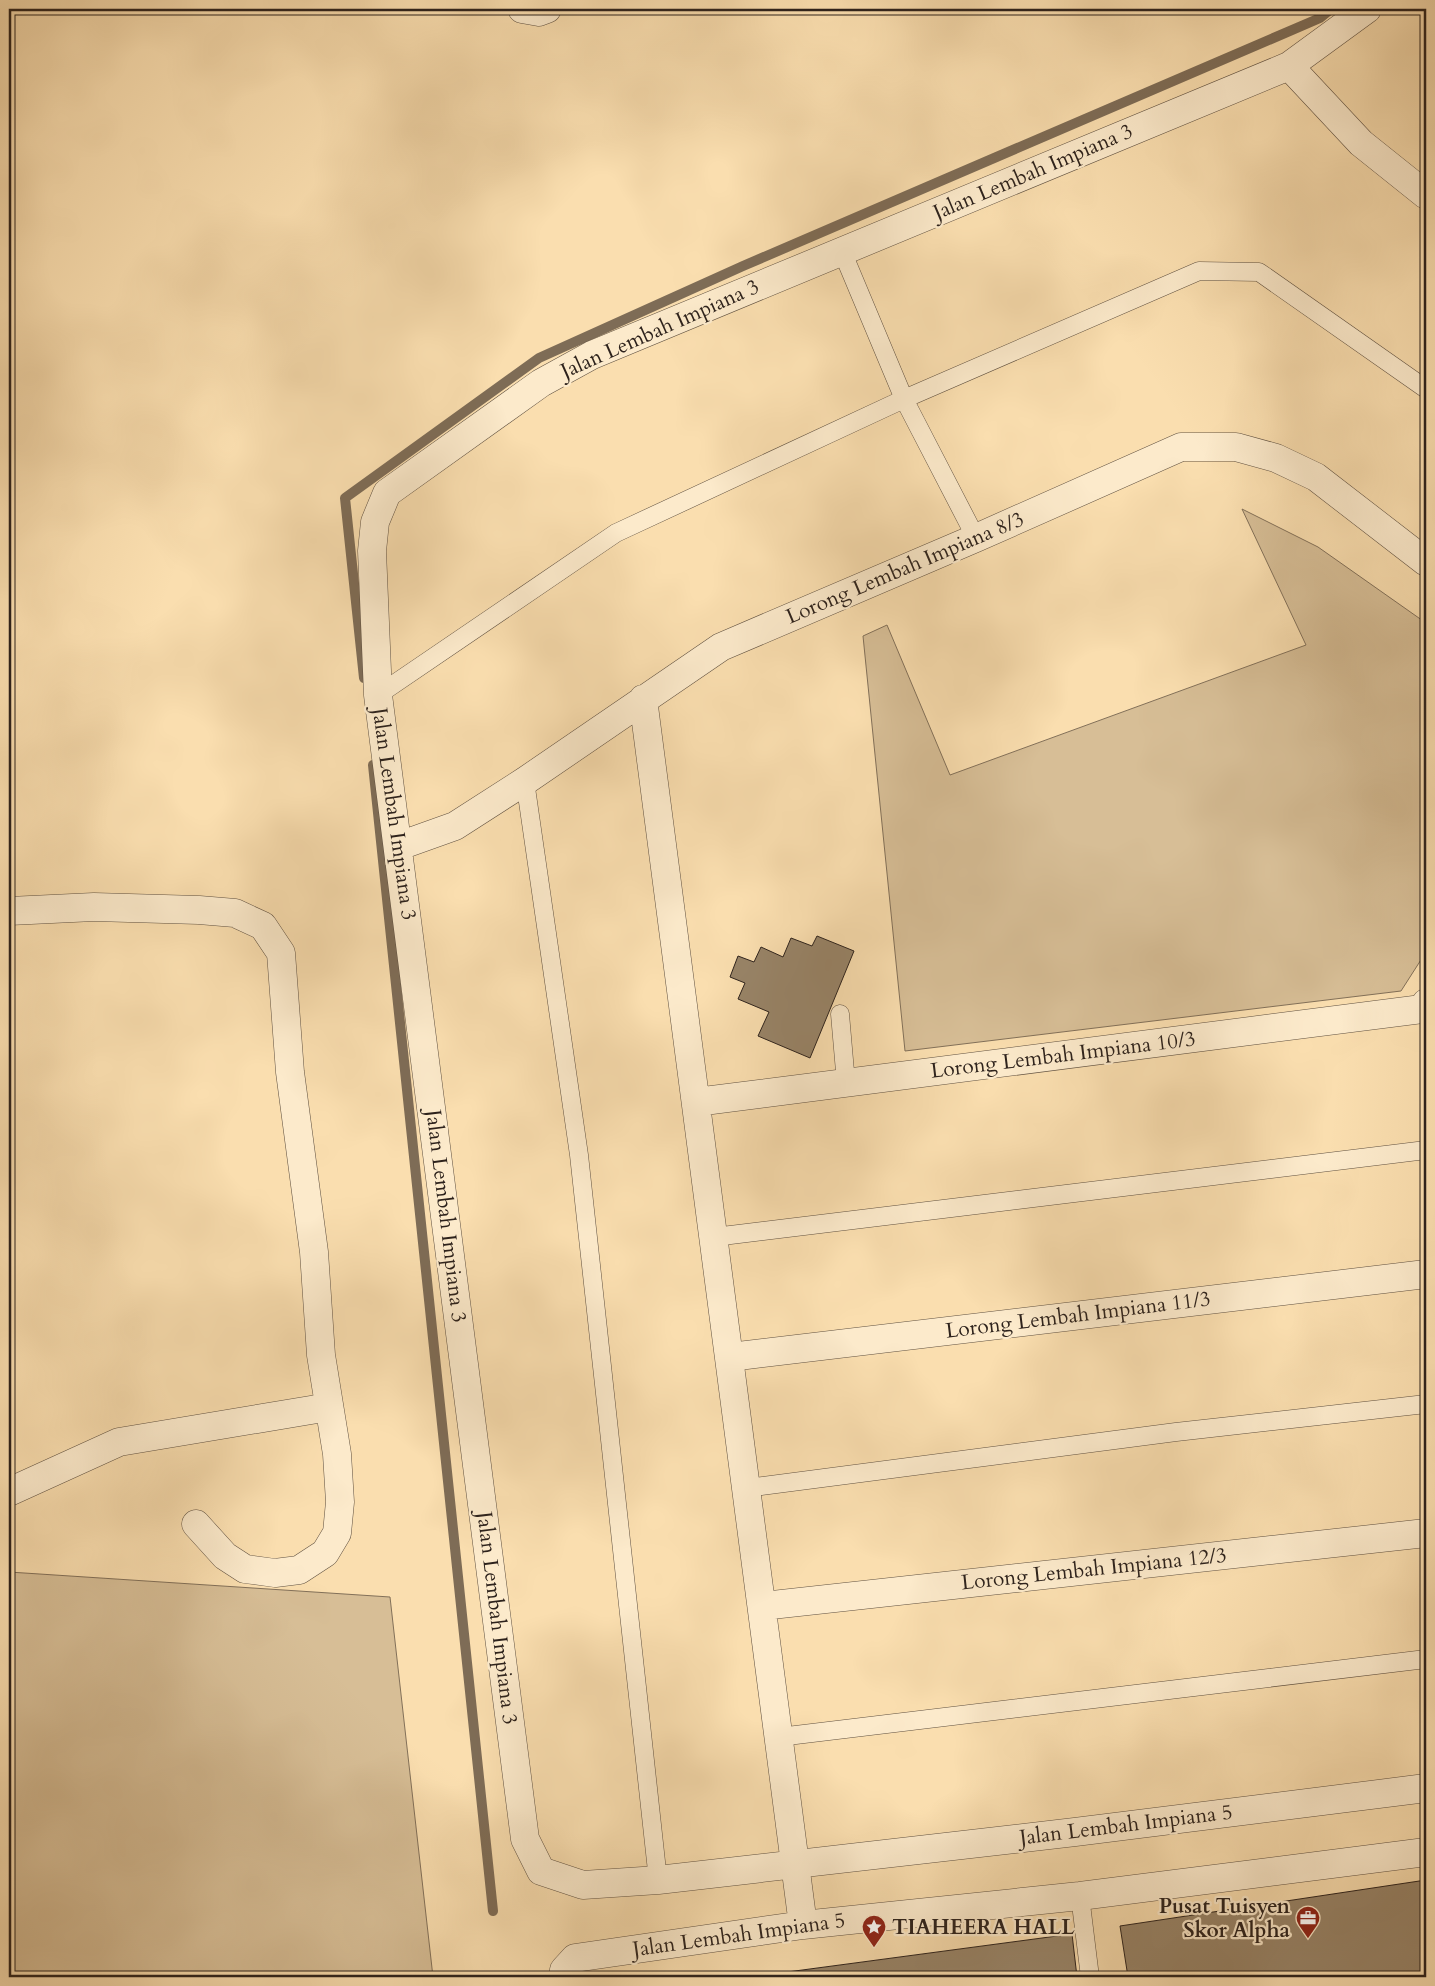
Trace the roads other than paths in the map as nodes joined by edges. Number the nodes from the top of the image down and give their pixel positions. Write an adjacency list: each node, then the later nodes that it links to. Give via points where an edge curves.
1 (522, 9): 2 (street, via 540,12)
2 (547, 9)
3 (1367, 9): 4 (street, Jalan Lembah Impiana 3)
4 (1289, 66): 5 (street, via 1361,143); 6 (street, Jalan Lembah Impiana 3)
5 (1426, 195)
6 (842, 251): 8 (lane); 11 (street, Jalan Lembah Impiana 3, via 592,355 541,383 387,493 375,522 372,551)
7 (1426, 389): 8 (lane, via 1259,272 1199,271)
8 (904, 399): 9 (lane); 11 (lane, via 616,533)
9 (976, 538): 10 (street, Lorong Lembah Impiana 8/3, via 1181,448 1236,448 1276,458 1316,477); 12 (street, Lorong Lembah Impiana 8/3, via 721,647)
10 (1426, 562)
11 (378, 695): 14 (street, Jalan Lembah Impiana 3)
12 (643, 698): 13 (street, Lorong Lembah Impiana 8/3); 19 (street)
13 (525, 782): 14 (street, Lorong Lembah Impiana 8/3, via 455,826); 36 (lane, via 579,1155)
14 (399, 846): 36 (street, Jalan Lembah Impiana 3, via 525,1839 541,1871 583,1885)
15 (9, 911): 25 (street, via 94,907 199,910 235,913 264,926 281,954 290,1072 314,1252 320,1356)
16 (1425, 1009): 18 (street, Lorong Lembah Impiana 10/3)
17 (840, 1014): 18 (lane)
18 (846, 1083): 19 (street, Lorong Lembah Impiana 10/3)
19 (696, 1102): 21 (street)
20 (1426, 1150): 21 (lane)
21 (714, 1237): 23 (street)
22 (1426, 1274): 23 (street, Lorong Lembah Impiana 11/3)
23 (730, 1357): 26 (street)
24 (1426, 1404): 26 (lane, via 1176,1432)
25 (329, 1407): 27 (street, via 119,1442); 28 (street, via 337,1454 340,1502 337,1533 325,1553 300,1570 275,1573 245,1569 225,1556)
26 (747, 1488): 30 (street)
27 (9, 1492)
28 (196, 1524)
29 (1426, 1533): 30 (street, Lorong Lembah Impiana 12/3)
30 (762, 1606): 32 (street)
31 (1426, 1659): 32 (lane)
32 (779, 1737): 35 (street)
33 (1426, 1788): 35 (street, Jalan Lembah Impiana 5)
34 (1426, 1852): 37 (street, Jalan Lembah Impiana 5)
35 (796, 1864): 36 (street, Jalan Lembah Impiana 3); 38 (street)
36 (658, 1880)
37 (1080, 1896): 38 (street, Jalan Lembah Impiana 5); 40 (lane)
38 (803, 1925): 39 (street, Jalan Lembah Impiana 5, via 575,1958)
39 (563, 1974)
40 (1090, 1977)

